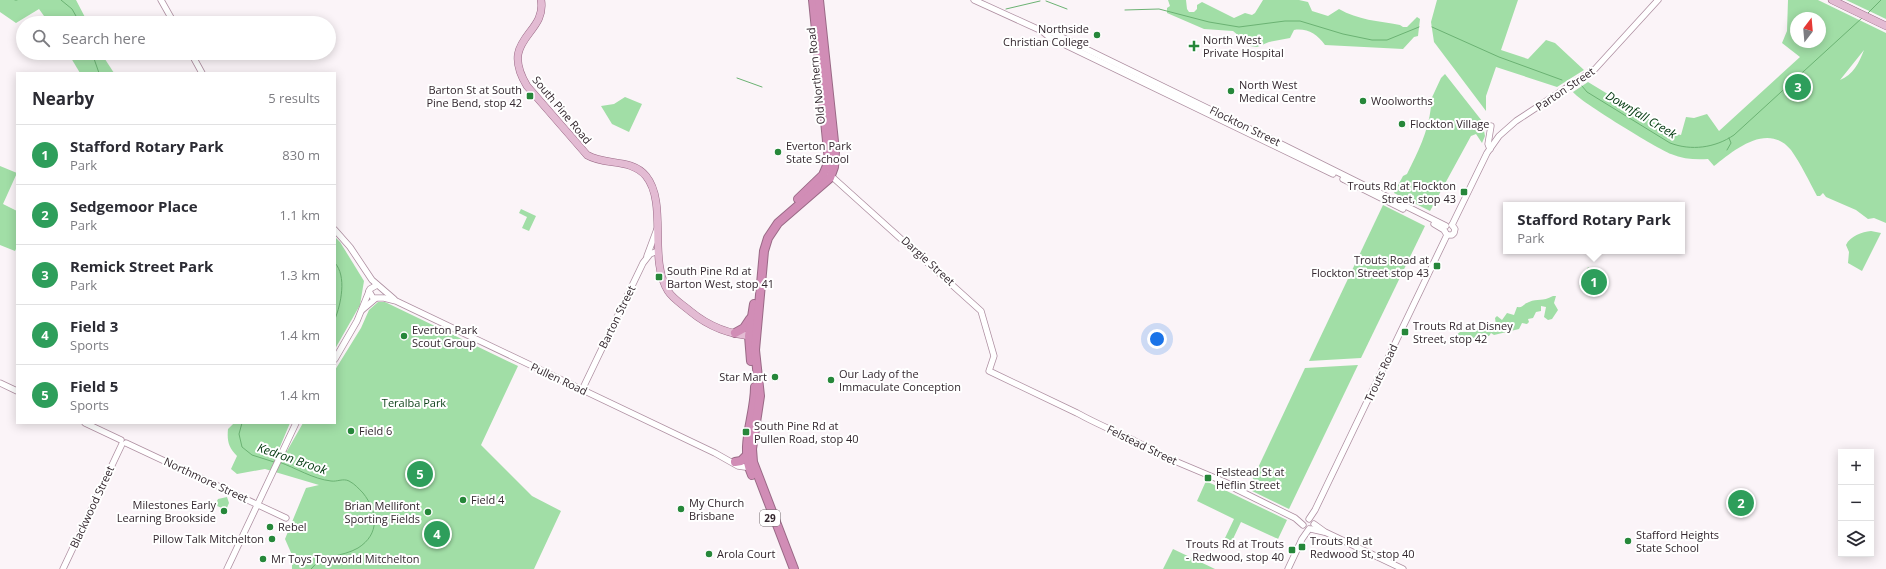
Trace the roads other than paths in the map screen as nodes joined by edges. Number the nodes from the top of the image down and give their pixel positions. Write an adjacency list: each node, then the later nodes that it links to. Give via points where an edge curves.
1 (161, 0): 8 (street)
2 (541, 0): 17 (main road, South Pine Road, via 541,14 518,51 517,63 522,79 587,155 599,161 629,165 645,174 652,188 657,210)
3 (813, 0): 10 (highway, Old Northern Road)
4 (819, 0): 10 (highway, Old Northern Road)
5 (974, 0): 18 (street, Flockton Street)
6 (1658, 0): 14 (street, Parton Street, via 1595,69 1516,121)
7 (1832, 0): 9 (main road)
8 (170, 16)
9 (1886, 26)
10 (822, 58): 16 (highway, Old Northern Road, via 835,151 834,167)
11 (194, 60): 12 (street)
12 (201, 72)
13 (1491, 126): 15 (street)
14 (1499, 136): 15 (street, Trouts Road)
15 (1490, 149): 18 (street, Trouts Road)
16 (828, 174): 29 (highway, via 773,221 765,233 760,248); 31 (highway, via 822,186 778,223 768,238); 33 (street, Dargie Street, via 981,310 994,356)
17 (657, 229): 20 (main road, South Pine Road); 21 (street, Barton Street)
18 (1447, 229): 45 (street, Trouts Road)
19 (336, 231): 22 (street, via 350,247)
20 (658, 251): 21 (street); 30 (main road, South Pine Road, via 665,285 674,297 704,322)
21 (646, 258): 35 (street, Barton Street)
22 (366, 273): 23 (street); 24 (street)
23 (377, 285): 24 (street); 25 (street)
24 (369, 290): 26 (street, via 371,297); 28 (street)
25 (382, 290): 26 (street, via 382,295); 27 (street, Pullen Road)
26 (377, 298): 27 (street, Pullen Road); 28 (street)
27 (396, 301): 35 (street, Pullen Road)
28 (362, 310): 32 (street)
29 (752, 315): 30 (highway, via 745,327); 31 (highway)
30 (735, 333): 31 (main road, South Pine Road)
31 (752, 336): 42 (highway, 29, via 756,388)
32 (336, 357)
33 (989, 371): 45 (street, Felstead Street)
34 (0, 383): 36 (street)
35 (582, 390): 40 (street, Pullen Road)
36 (16, 391)
37 (87, 424): 39 (street, Northmore Street)
38 (296, 424): 43 (street)
39 (123, 442): 43 (street, Northmore Street); 46 (street, Blackwood Street)
40 (721, 456): 41 (street, Pullen Road); 42 (street, Pullen Road, via 736,465)
41 (735, 462): 42 (highway)
42 (750, 465): 48 (highway, 29); 49 (highway, 29)
43 (256, 504): 44 (street, Northmore Street); 47 (street)
44 (286, 518)
45 (1309, 524): 50 (street, Trouts Road); 51 (street, Felstead Street)
46 (63, 569)
47 (227, 569)
48 (789, 569)
49 (794, 569)
50 (1288, 569)
51 (1403, 569)

